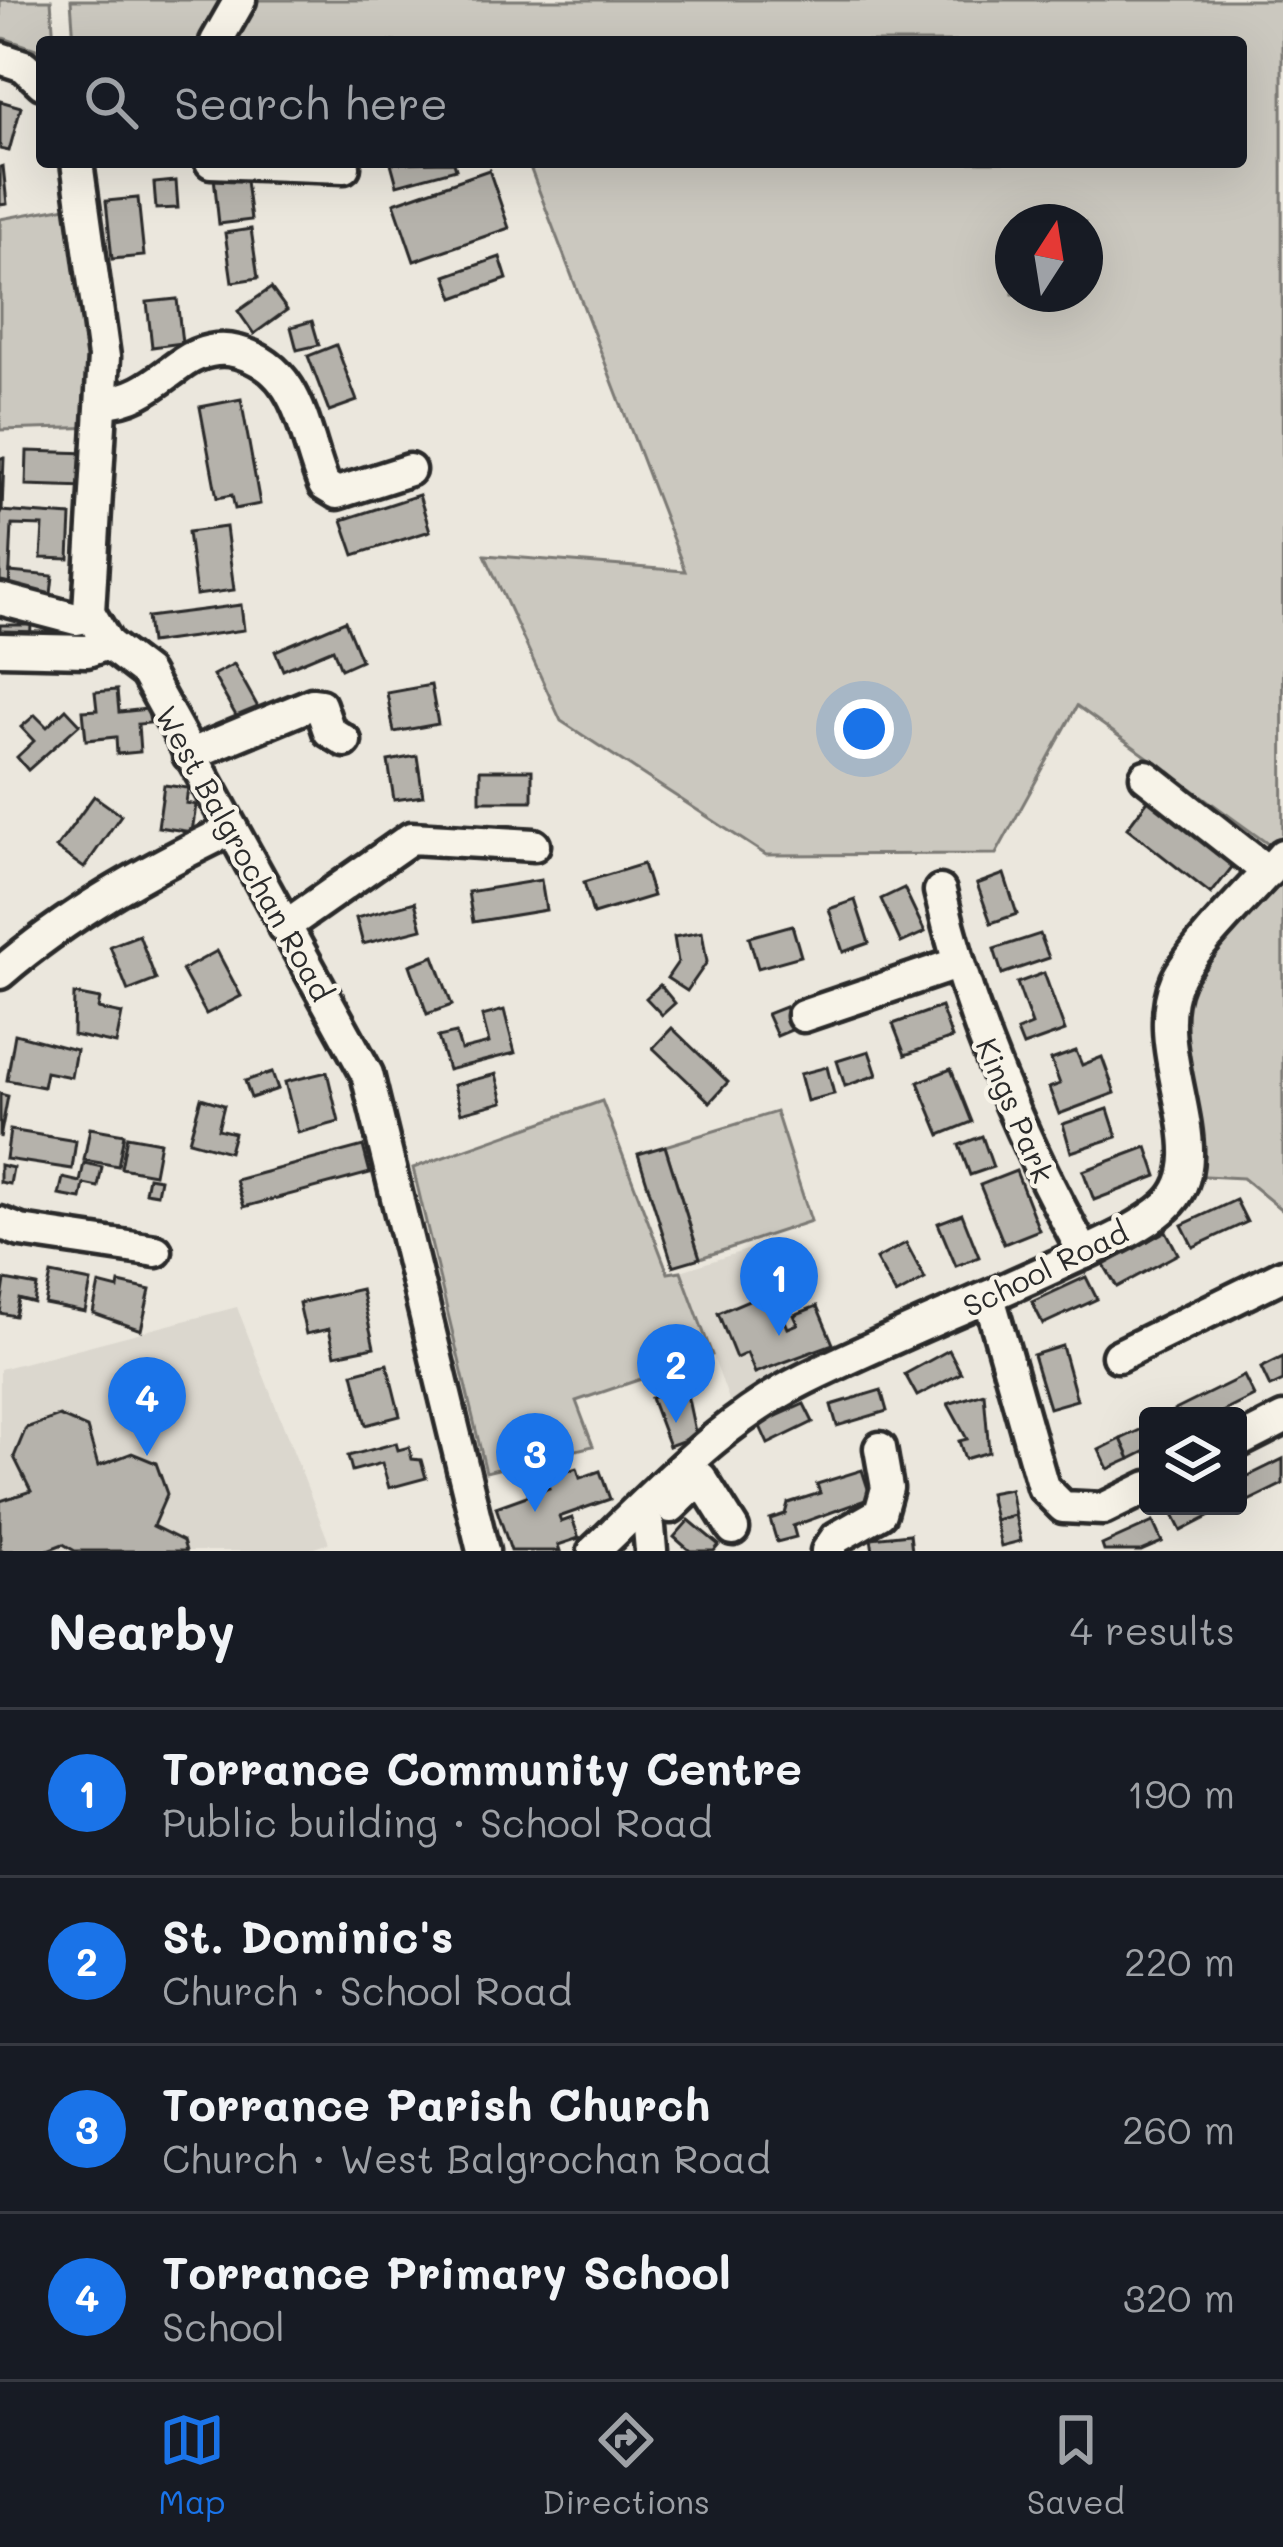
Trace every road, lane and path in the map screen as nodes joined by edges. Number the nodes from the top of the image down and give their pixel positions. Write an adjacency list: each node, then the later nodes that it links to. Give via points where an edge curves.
1 (240, 0): 2 (street)
2 (219, 36)
3 (0, 58): 4 (street)
4 (36, 77)
5 (78, 168): 6 (street, via 104,357)
6 (102, 402): 7 (street, via 125,401 189,358 223,348 265,359 284,376 323,485 337,493); 9 (street)
7 (409, 470)
8 (0, 599): 9 (street)
9 (91, 616): 10 (street, West Balgrochan Road)
10 (108, 644): 11 (street, via 87,651); 13 (street, West Balgrochan Road, via 146,673)
11 (0, 649)
12 (345, 741): 13 (street, via 312,704)
13 (189, 754): 15 (street, West Balgrochan Road)
14 (1146, 776): 17 (street)
15 (230, 830): 19 (street, West Balgrochan Road); 21 (street, via 42,936)
16 (534, 845): 19 (street, via 411,838)
17 (1276, 863): 25 (street, School Road, via 1177,979 1165,1037 1189,1147 1186,1181 1166,1206)
18 (940, 891): 20 (street, Kings Park)
19 (284, 927): 35 (street, West Balgrochan Road, via 367,1074)
20 (956, 964): 22 (street); 25 (street, Kings Park, via 1022,1140)
21 (0, 973)
22 (803, 1016)
23 (0, 1222): 24 (street, via 21,1231)
24 (146, 1240)
25 (1084, 1253): 27 (street, School Road)
26 (1283, 1276): 28 (street)
27 (989, 1297): 32 (street, via 1042,1487 1064,1508 1103,1509); 33 (street, School Road, via 753,1409 714,1436)
28 (1118, 1357)
29 (1283, 1419): 30 (street)
30 (1247, 1437)
31 (880, 1448): 37 (street, via 880,1513)
32 (1139, 1491)
33 (646, 1529): 34 (street, via 701,1478); 36 (street, School Road)
34 (733, 1529)
35 (483, 1551)
36 (594, 1551)
37 (827, 1551)

